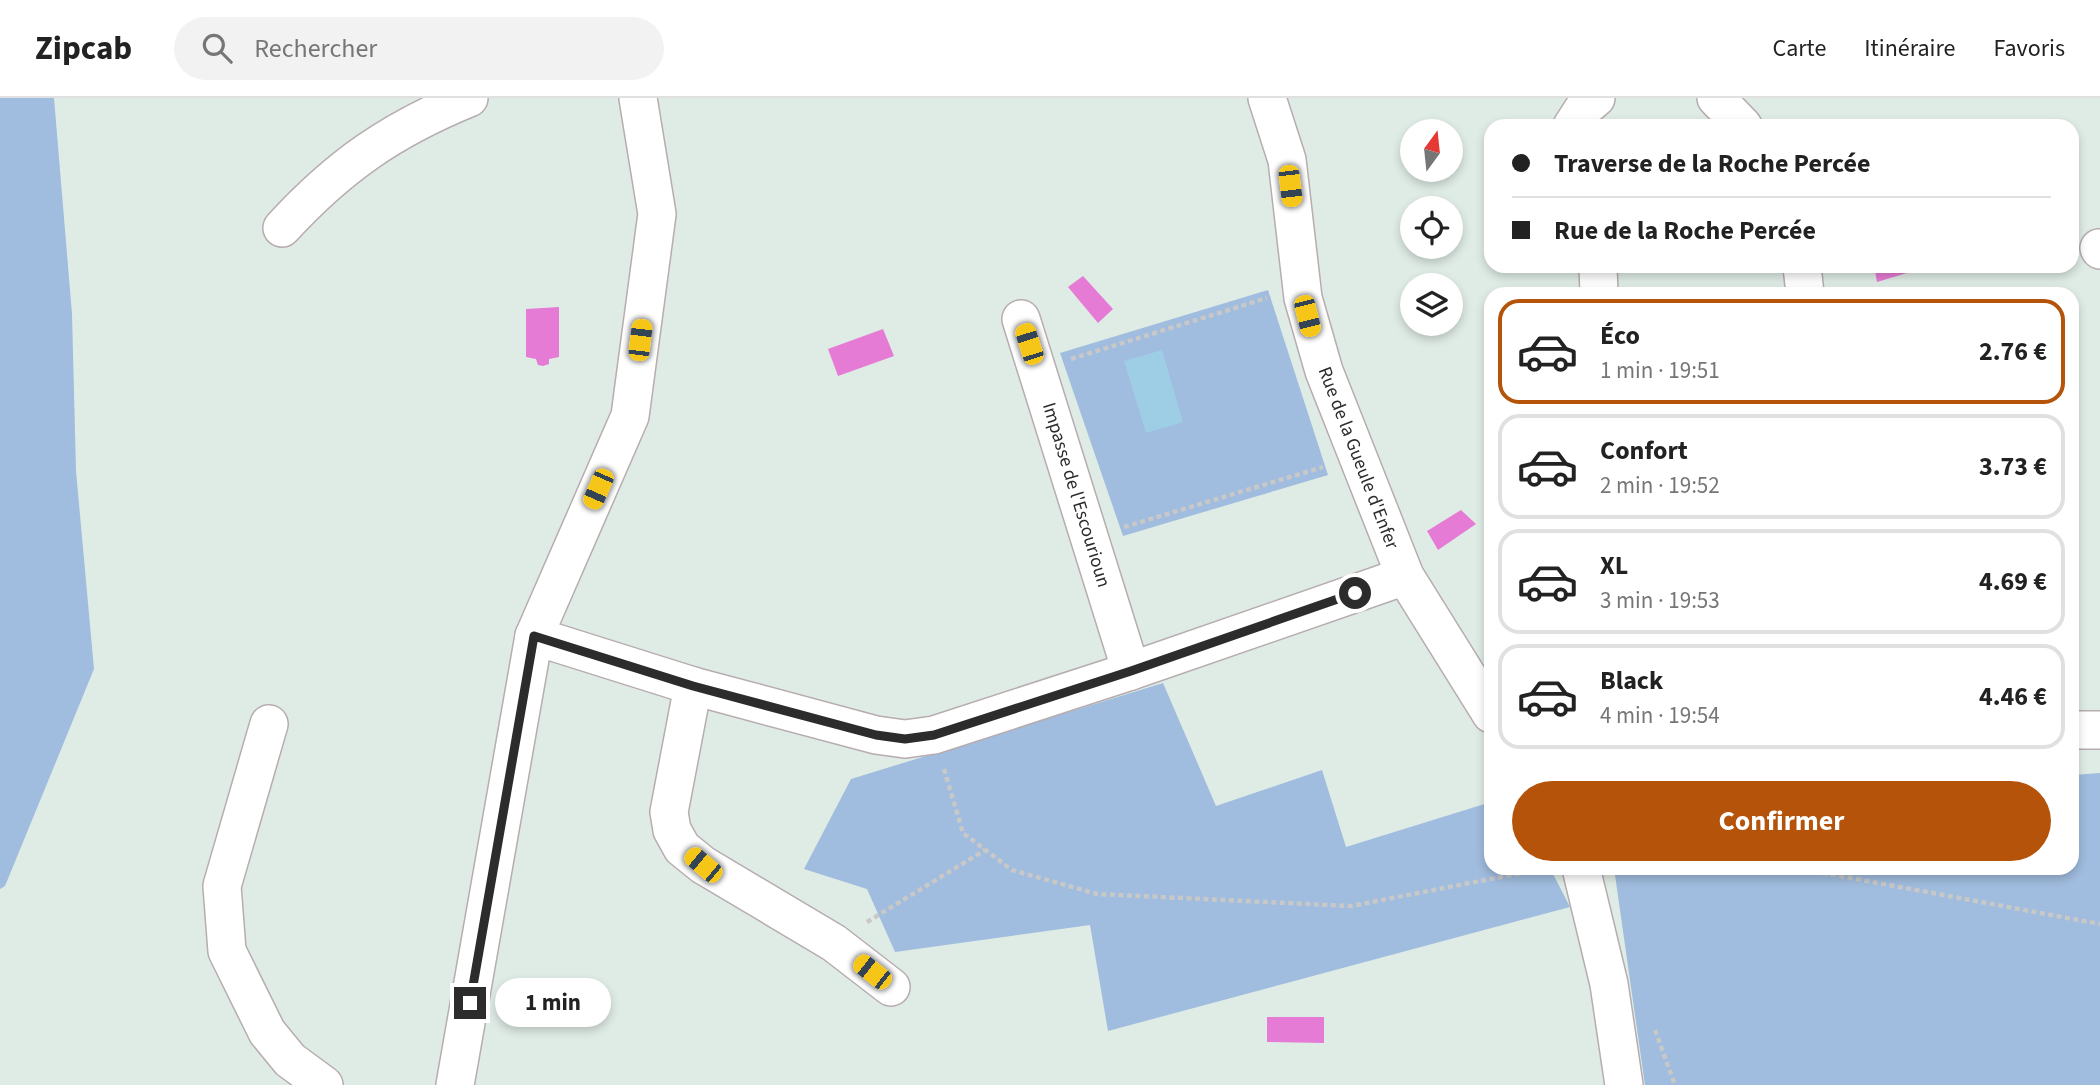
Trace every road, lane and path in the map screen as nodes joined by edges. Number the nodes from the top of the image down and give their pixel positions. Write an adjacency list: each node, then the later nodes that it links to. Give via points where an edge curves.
1 (469, 98): 8 (street, via 370,148 316,191)
2 (638, 98): 15 (street, via 657,214 630,416)
3 (1596, 98): 6 (street)
4 (1716, 98): 7 (street)
5 (1278, 99): 9 (street, Rue de la Gueule d'Enfer)
6 (1577, 119)
7 (1736, 119)
8 (282, 228)
9 (1301, 288): 11 (path); 12 (street, Rue de la Gueule d'Enfer, via 1324,372)
10 (1021, 319): 11 (street, Impasse de l'Escourioun)
11 (1037, 369): 13 (street, Impasse de l'Escourioun)
12 (1357, 457): 13 (path); 14 (street, Rue de la Gueule d'Enfer)
13 (1090, 537): 16 (street, Impasse de l'Escourioun)
14 (1405, 576): 16 (street); 18 (street, Rue de la Gueule d'Enfer)
15 (534, 636): 17 (street); 31 (street)
16 (1131, 671): 22 (street)
17 (693, 686): 22 (street, via 876,735 905,739); 28 (street, via 670,812 672,830 682,848 703,865)
18 (1484, 703)
19 (269, 724): 30 (street, via 222,886 226,951 267,1032 290,1060)
20 (2079, 730): 21 (street)
21 (2100, 730)
22 (934, 735): 23 (path, via 963,833)
23 (986, 850): 24 (path, via 1013,870 1097,894 1351,906); 28 (path)
24 (1512, 875)
25 (1583, 875): 32 (street, via 1609,984)
26 (1835, 875): 27 (path)
27 (2100, 924)
28 (834, 943): 29 (street)
29 (891, 987)
30 (324, 1085)
31 (455, 1085)
32 (1624, 1085)

